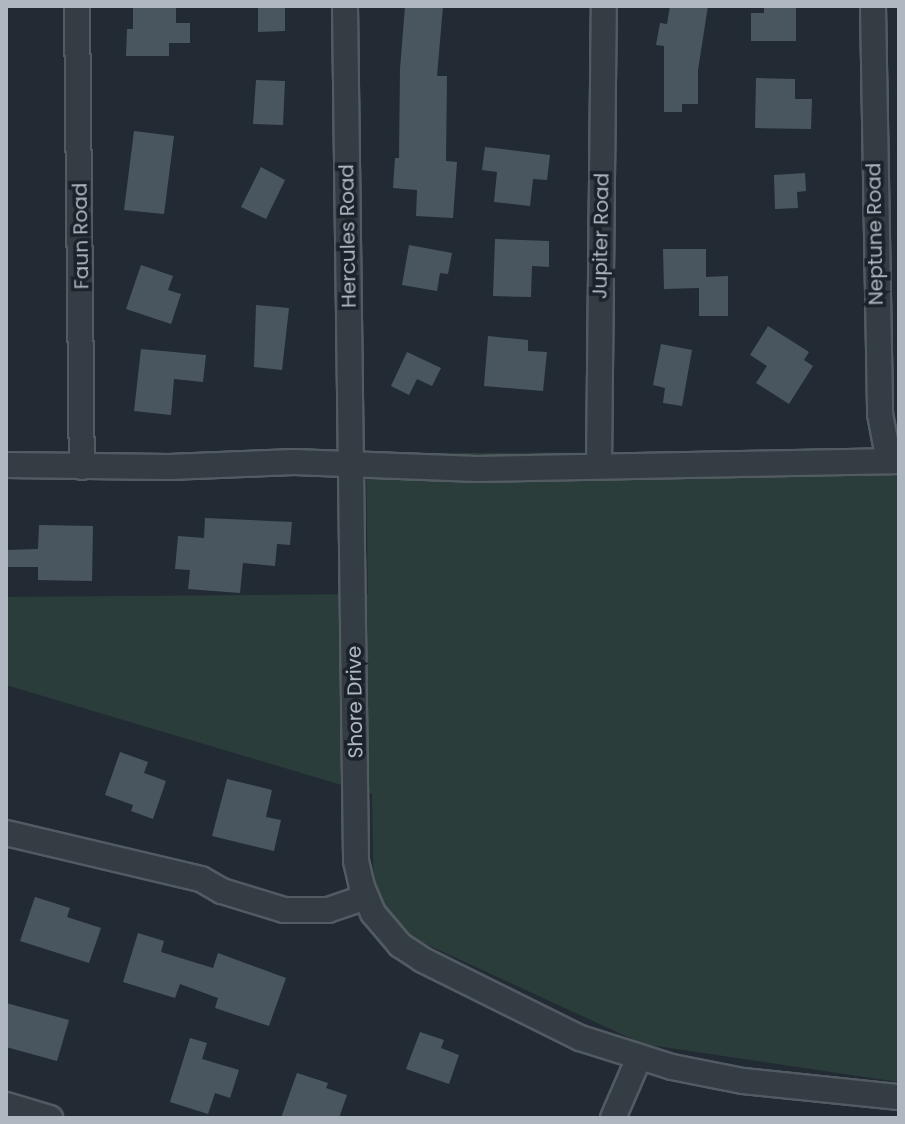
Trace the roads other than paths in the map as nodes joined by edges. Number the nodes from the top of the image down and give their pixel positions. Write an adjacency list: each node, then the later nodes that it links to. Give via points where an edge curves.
1 (77, 6): 9 (street, Faun Road)
2 (345, 6): 7 (street, Hercules Road)
3 (604, 6): 8 (street, Jupiter Road)
4 (873, 6): 5 (street, Neptune Road, via 879,399)
5 (894, 461): 8 (street)
6 (6, 465): 9 (street)
7 (351, 466): 8 (street); 9 (street, via 294,462); 11 (street, Shore Drive, via 356,861)
8 (599, 466)
9 (82, 467)
10 (6, 833): 11 (street, via 201,879 284,910 328,910)
11 (366, 897): 12 (street, Shore Drive, via 390,935 423,960 536,1018)
12 (639, 1058): 13 (street, Shore Drive, via 743,1081); 16 (street)
13 (899, 1097)
14 (6, 1105): 15 (street)
15 (50, 1118)
16 (613, 1118)

